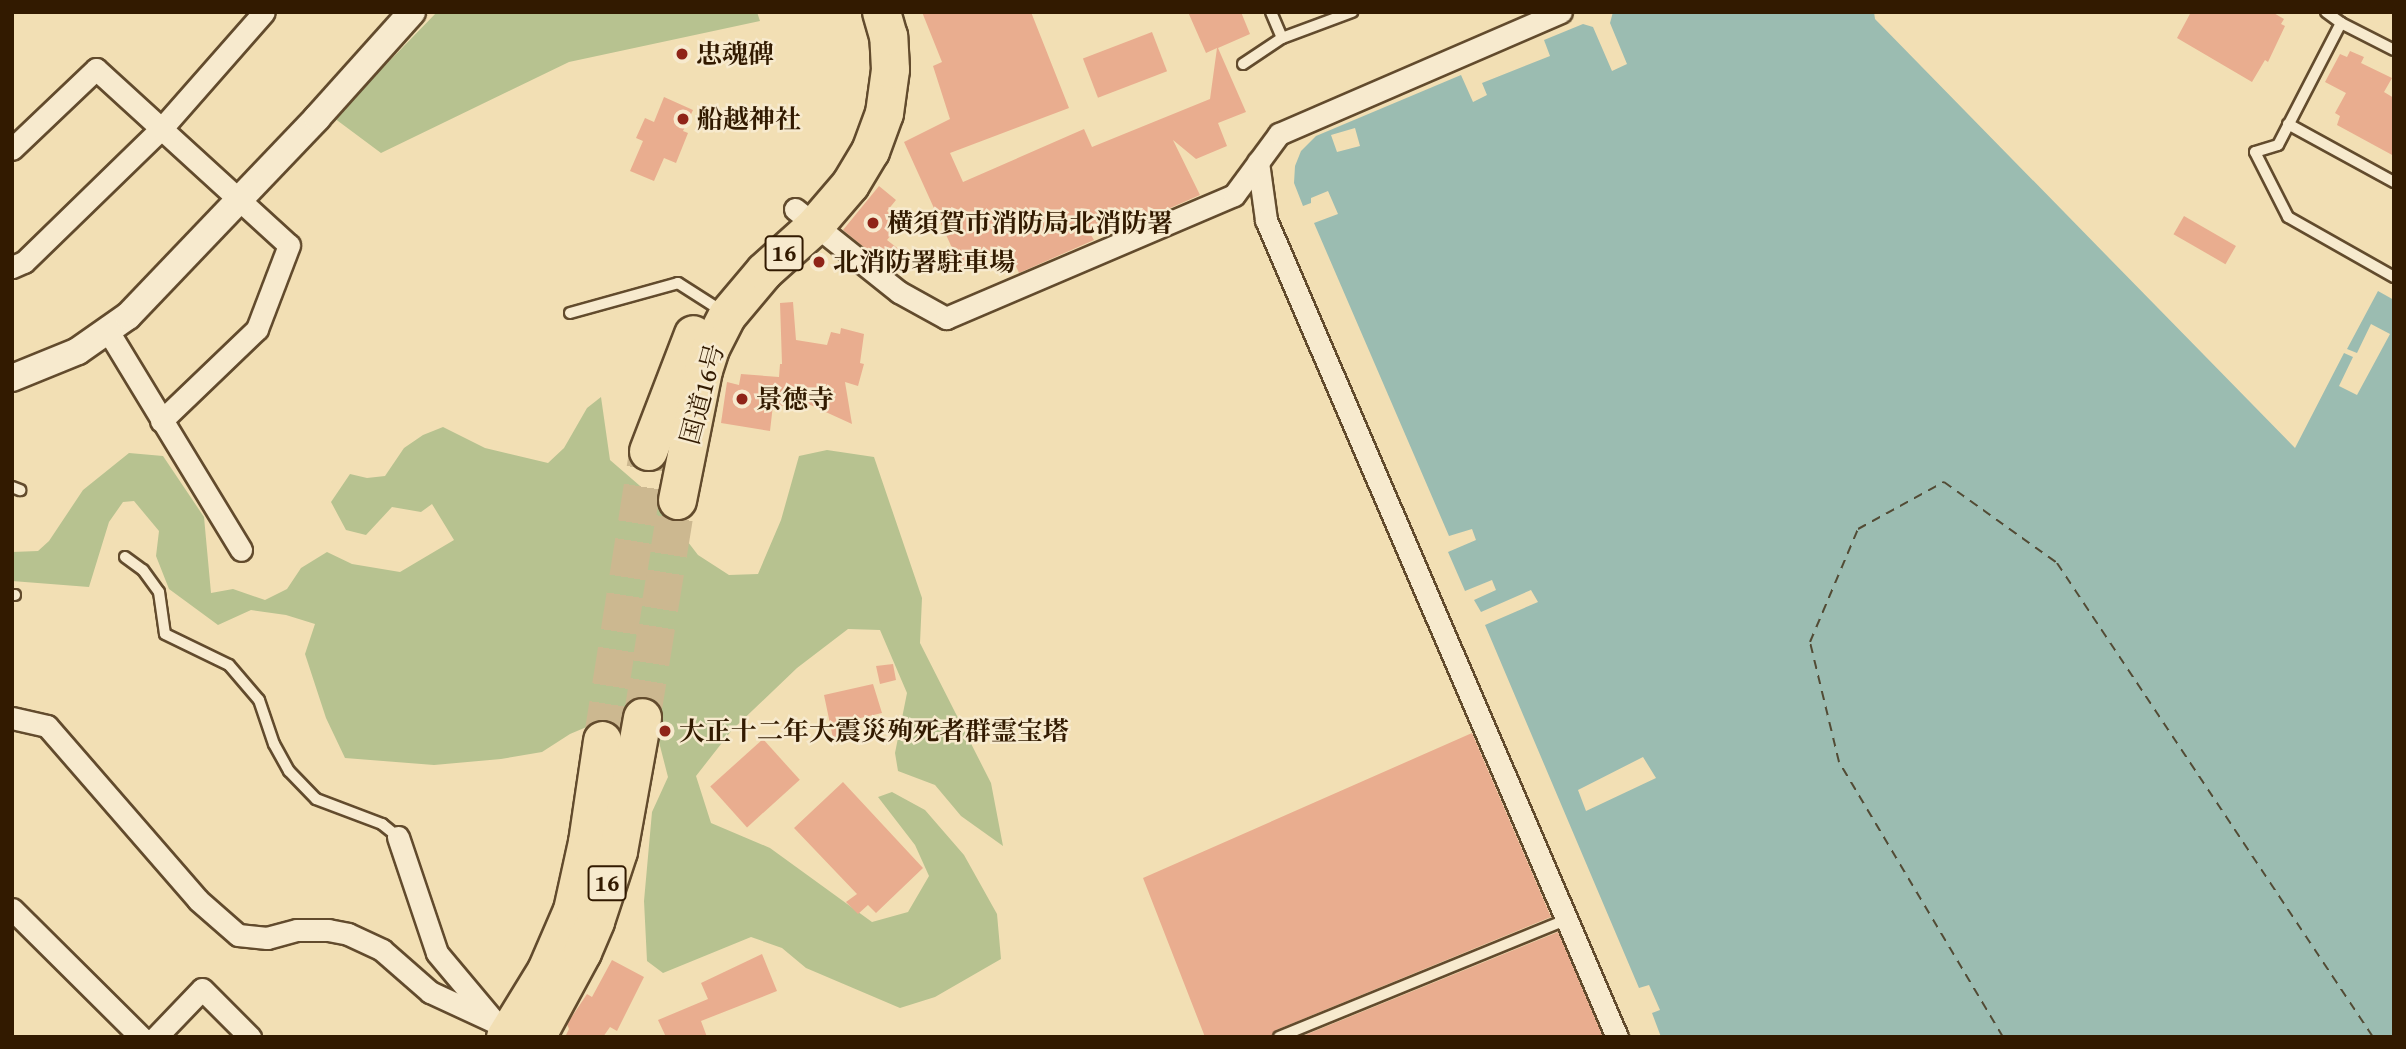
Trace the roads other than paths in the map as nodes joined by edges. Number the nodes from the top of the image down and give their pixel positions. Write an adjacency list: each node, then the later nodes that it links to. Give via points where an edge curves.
1 (264, 12): 14 (street)
2 (412, 12): 18 (street)
3 (857, 12): 19 (highway, 国道16号 / 16, via 866,66 862,105 848,141)
4 (881, 12): 19 (highway, 国道16号 / 16, via 890,69 884,113 870,151 850,184)
5 (1271, 12): 10 (lane)
6 (1352, 12): 10 (lane)
7 (1561, 12): 16 (street, via 1279,134)
8 (2326, 12): 9 (lane)
9 (2341, 23): 11 (lane); 13 (lane)
10 (1282, 38): 12 (lane)
11 (2394, 50)
12 (1243, 64)
13 (2288, 124): 17 (lane); 21 (lane, via 2278,145 2255,152 2288,217)
14 (162, 128): 15 (street, via 96,69); 18 (street); 20 (street, via 24,262)
15 (12, 149)
16 (1258, 162): 19 (street, via 1234,195 946,318 899,292); 37 (street, via 1266,220)
17 (2394, 181)
18 (238, 199): 24 (street, via 150,295); 26 (street, via 289,245 257,329)
19 (805, 218): 22 (highway, 国道16号 / 16, via 723,280)
20 (12, 267)
21 (2394, 277)
22 (718, 308): 23 (lane, via 678,283); 27 (highway, 国道16号 / 16, via 693,334); 28 (highway, 国道16号 / 16)
23 (570, 313)
24 (108, 331): 25 (street, via 57,361); 26 (street)
25 (12, 378)
26 (161, 421): 29 (street)
27 (648, 451)
28 (677, 500)
29 (241, 550)
30 (125, 557): 35 (lane, via 143,570 159,592 165,634 229,665 258,700 289,771 316,799 382,824)
31 (642, 717): 34 (highway, 16)
32 (12, 718): 38 (street, via 47,726 198,900 238,935 267,938 297,930 348,934 382,950 430,992)
33 (602, 740): 34 (highway, 16)
34 (606, 824): 38 (highway, 16, via 563,933)
35 (398, 837): 38 (street, via 437,953)
36 (12, 909): 39 (street)
37 (1566, 920): 42 (lane); 43 (street)
38 (512, 1033)
39 (141, 1037)
40 (156, 1037): 41 (street, via 202,989)
41 (250, 1037)
42 (1279, 1037)
43 (1617, 1037)

